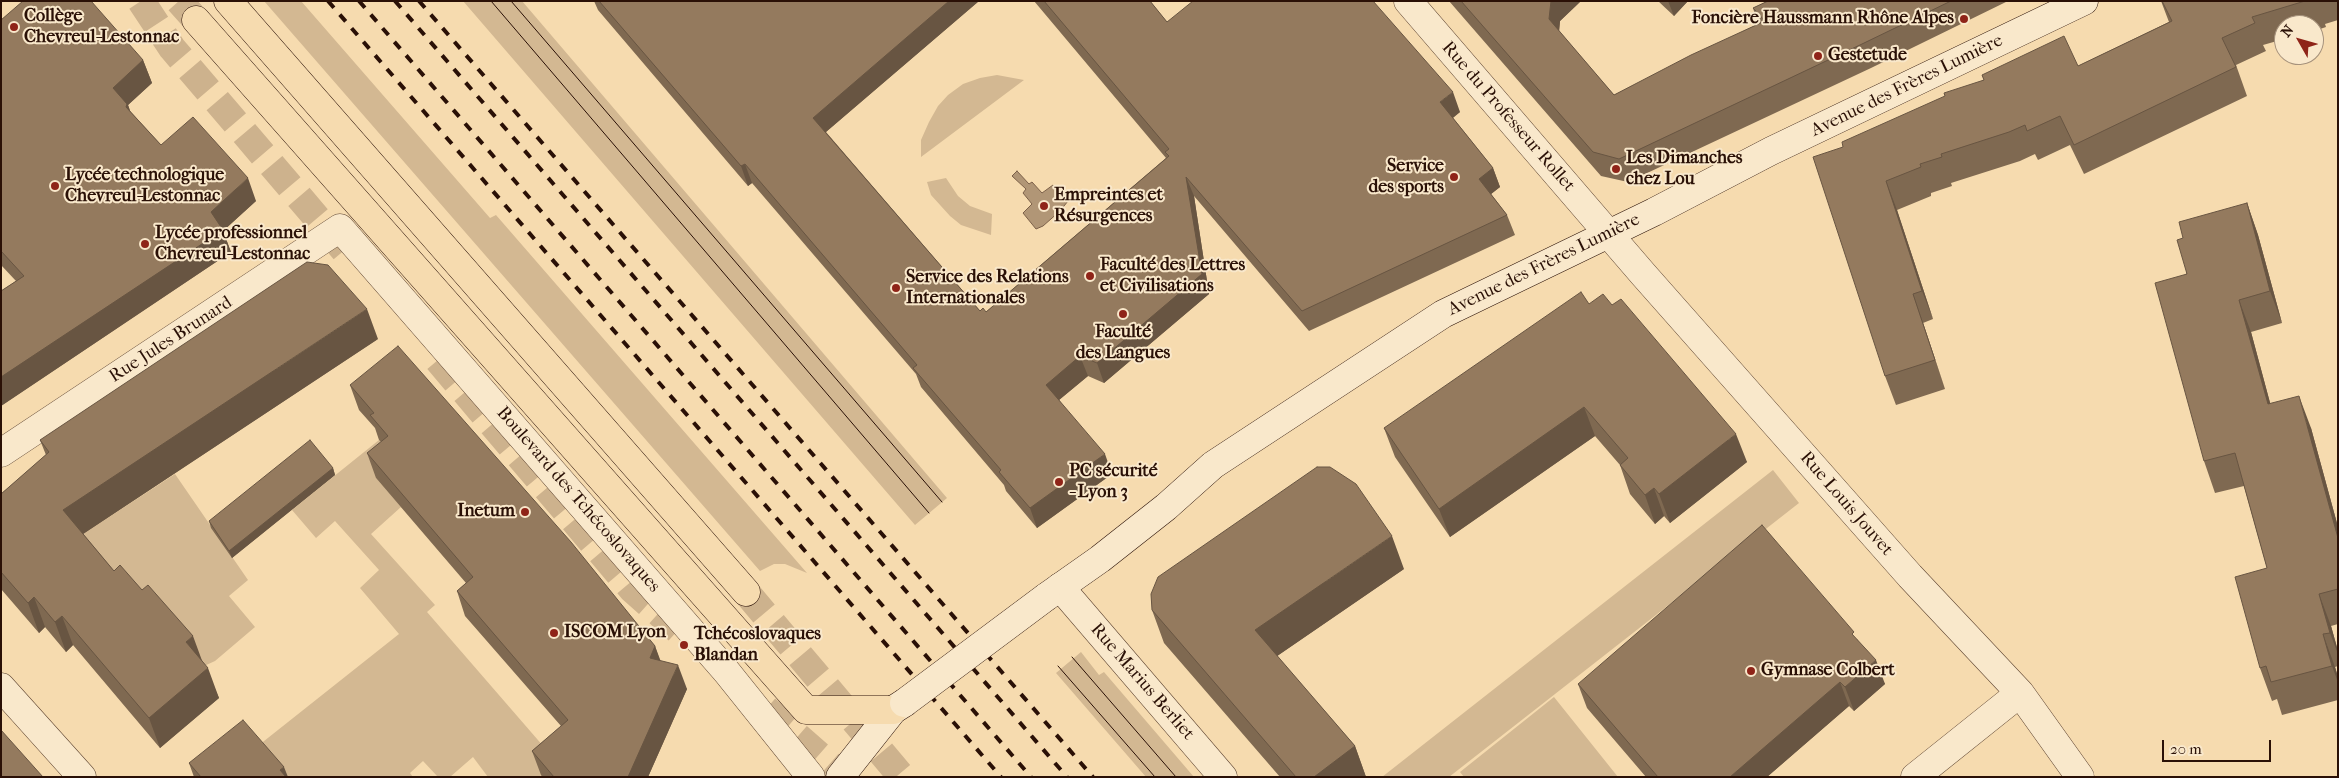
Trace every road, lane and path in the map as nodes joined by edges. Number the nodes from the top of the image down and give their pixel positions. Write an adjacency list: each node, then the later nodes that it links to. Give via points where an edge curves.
1 (228, 1): 8 (main road)
2 (1408, 1): 6 (street, Rue du Professeur Rollet)
3 (2084, 1): 6 (street, Avenue des Frères Lumière)
4 (196, 20): 12 (main road, via 806,710)
5 (340, 228): 7 (street, Rue Jules Brunard); 14 (street, Boulevard des Tchécoslovaques, via 726,671)
6 (1608, 234): 9 (street, Avenue des Frères Lumière, via 1435,319 1213,465 1166,507); 11 (street, Rue Louis Jouvet, via 1910,576)
7 (1, 453)
8 (746, 592)
9 (1053, 592): 12 (street, Avenue des Frères Lumière, bridge); 16 (street, Rue Marius Berliet)
10 (1, 687): 13 (street)
11 (2020, 693): 17 (street); 18 (street, Rue Louis Jouvet)
12 (898, 707): 15 (street, Avenue des Frères Lumière)
13 (82, 777)
14 (811, 777)
15 (840, 777)
16 (1223, 777)
17 (1915, 777)
18 (2080, 777)

